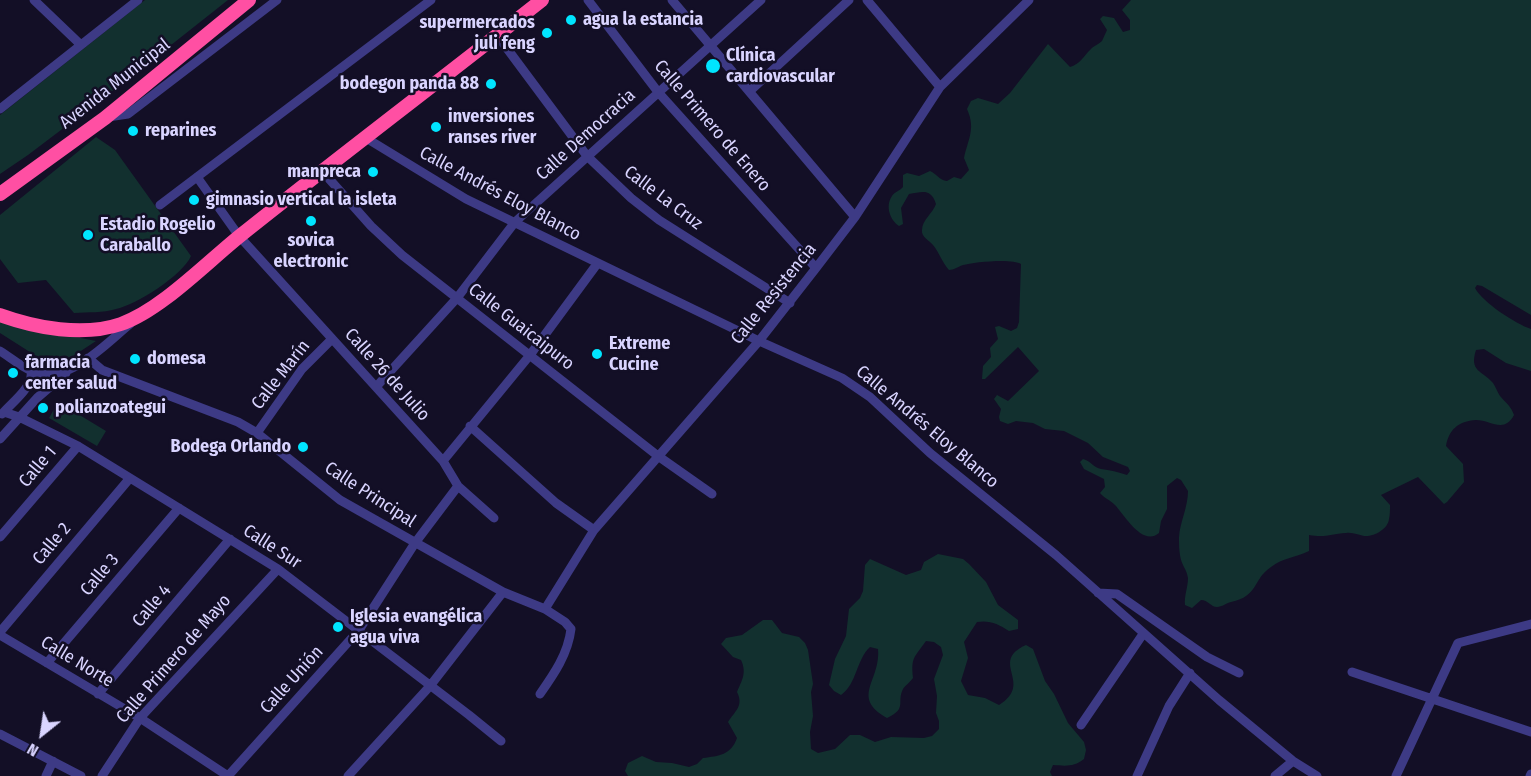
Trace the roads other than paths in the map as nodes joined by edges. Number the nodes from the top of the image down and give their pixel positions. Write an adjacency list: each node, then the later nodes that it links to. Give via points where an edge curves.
1 (34, 0): 15 (street)
2 (138, 0): 15 (street)
3 (248, 0): 20 (highway, Avenida Municipal)
4 (277, 0): 20 (street, via 128,114)
5 (431, 0): 24 (street)
6 (542, 0): 13 (highway)
7 (588, 0): 18 (street, Calle Primero de Enero)
8 (672, 0): 14 (street)
9 (760, 0): 14 (street, Calle Democracia)
10 (849, 0): 17 (street)
11 (867, 0): 16 (street)
12 (1029, 0): 16 (street, Calle Resistencia)
13 (497, 35): 21 (highway); 22 (street, Calle La Cruz)
14 (711, 44): 17 (street); 18 (street, Calle Democracia)
15 (81, 45): 19 (street)
16 (940, 87): 27 (street, Calle Resistencia)
17 (750, 91): 27 (street)
18 (658, 92): 22 (street, Calle Democracia); 31 (street, Calle Primero de Enero)
19 (1, 106)
20 (105, 118): 25 (highway, Avenida Municipal)
21 (366, 138): 23 (highway); 28 (street, Calle Andrés Eloy Blanco, via 439,184)
22 (587, 156): 28 (street, Calle Democracia); 33 (street, Calle La Cruz, via 659,220)
23 (322, 172): 29 (highway); 32 (street, Calle Guaicaipuro, via 402,255)
24 (196, 177): 26 (street); 29 (street, Calle 26 de Julio)
25 (0, 194)
26 (160, 205)
27 (855, 217): 31 (street, Calle Resistencia)
28 (515, 222): 30 (street, Calle Andrés Eloy Blanco); 32 (street, Calle Democracia)
29 (239, 236): 34 (highway); 36 (street, Calle 26 de Julio)
30 (597, 264): 37 (street, Calle Andrés Eloy Blanco); 39 (street)
31 (816, 268): 33 (street, Calle Resistencia)
32 (457, 298): 39 (street, Calle Guaicaipuro); 43 (street, Calle Democracia)
33 (790, 303): 37 (street, Calle Resistencia)
34 (147, 312): 35 (highway, via 120,324 88,329 46,327); 40 (street)
35 (0, 315)
36 (332, 339): 43 (street, Calle 26 de Julio); 47 (street, Calle Marín, via 303,369)
37 (759, 341): 50 (street, Calle Resistencia); 63 (street, Calle Andrés Eloy Blanco, via 842,378 870,397 930,453)
38 (0, 351): 42 (street)
39 (530, 355): 46 (street); 50 (street, Calle Guaicaipuro)
40 (88, 358): 41 (street); 47 (street, Calle Principal, via 102,370 204,408)
41 (74, 367): 42 (street, via 56,374); 45 (street)
42 (31, 371): 44 (street, via 25,390)
43 (376, 387): 51 (street, Calle 26 de Julio)
44 (2, 414): 45 (street, Calle Sur)
45 (19, 417): 48 (street); 49 (street, Calle Sur)
46 (470, 426): 51 (street); 57 (street, via 556,503)
47 (257, 433): 60 (street, Calle Principal, via 340,500)
48 (0, 439)
49 (78, 446): 52 (street, Calle Sur); 58 (street, Calle 1)
50 (658, 456): 54 (street, Calle Guaicaipuro); 57 (street, Calle Resistencia)
51 (443, 461): 53 (street, Calle 26 de Julio)
52 (130, 478): 55 (street, Calle Sur); 67 (street, Calle 2)
53 (458, 486): 56 (street, Calle 26 de Julio); 60 (street)
54 (712, 494)
55 (179, 508): 59 (street, Calle Sur); 69 (street, Calle 3)
56 (494, 518)
57 (594, 531): 64 (street, Calle Resistencia)
58 (0, 537)
59 (230, 539): 61 (street, Calle Sur); 74 (street, Calle 4)
60 (415, 543): 62 (street, Calle Principal); 66 (street, Calle Unión)
61 (278, 569): 66 (street, Calle Sur); 77 (street, Calle Primero de Mayo)
62 (503, 592): 64 (street, Calle Principal); 73 (street)
63 (1098, 593): 68 (street, Calle Andrés Eloy Blanco); 72 (street, via 1117,594 1207,657)
64 (545, 609): 75 (street, Calle Principal, via 571,630 557,669)
65 (1531, 624): 76 (street, via 1458,643)
66 (359, 630): 73 (street, Calle Sur); 87 (street, Calle Unión)
67 (0, 634): 69 (street, Calle Norte)
68 (1143, 634): 71 (street, Calle Andrés Eloy Blanco); 78 (street)
69 (47, 663): 74 (street, Calle Norte)
70 (1353, 672): 76 (street)
71 (1190, 673): 83 (street, Calle Andrés Eloy Blanco); 89 (street, via 1169,706)
72 (1239, 674)
73 (430, 686): 81 (street, Calle Sur); 88 (street)
74 (98, 694): 77 (street, Calle Norte)
75 (540, 694)
76 (1432, 699): 79 (street); 92 (street)
77 (140, 718): 86 (street, Calle Primero de Mayo); 87 (street, Calle Norte)
78 (1081, 725)
79 (1531, 732)
80 (0, 734): 82 (street)
81 (501, 741)
82 (53, 761): 84 (street); 85 (street)
83 (1293, 761): 90 (street); 91 (street, Calle Andrés Eloy Blanco)
84 (46, 776)
85 (81, 776)
86 (102, 776)
87 (228, 776)
88 (348, 776)
89 (1137, 776)
90 (1275, 776)
91 (1317, 776)
92 (1396, 776)

